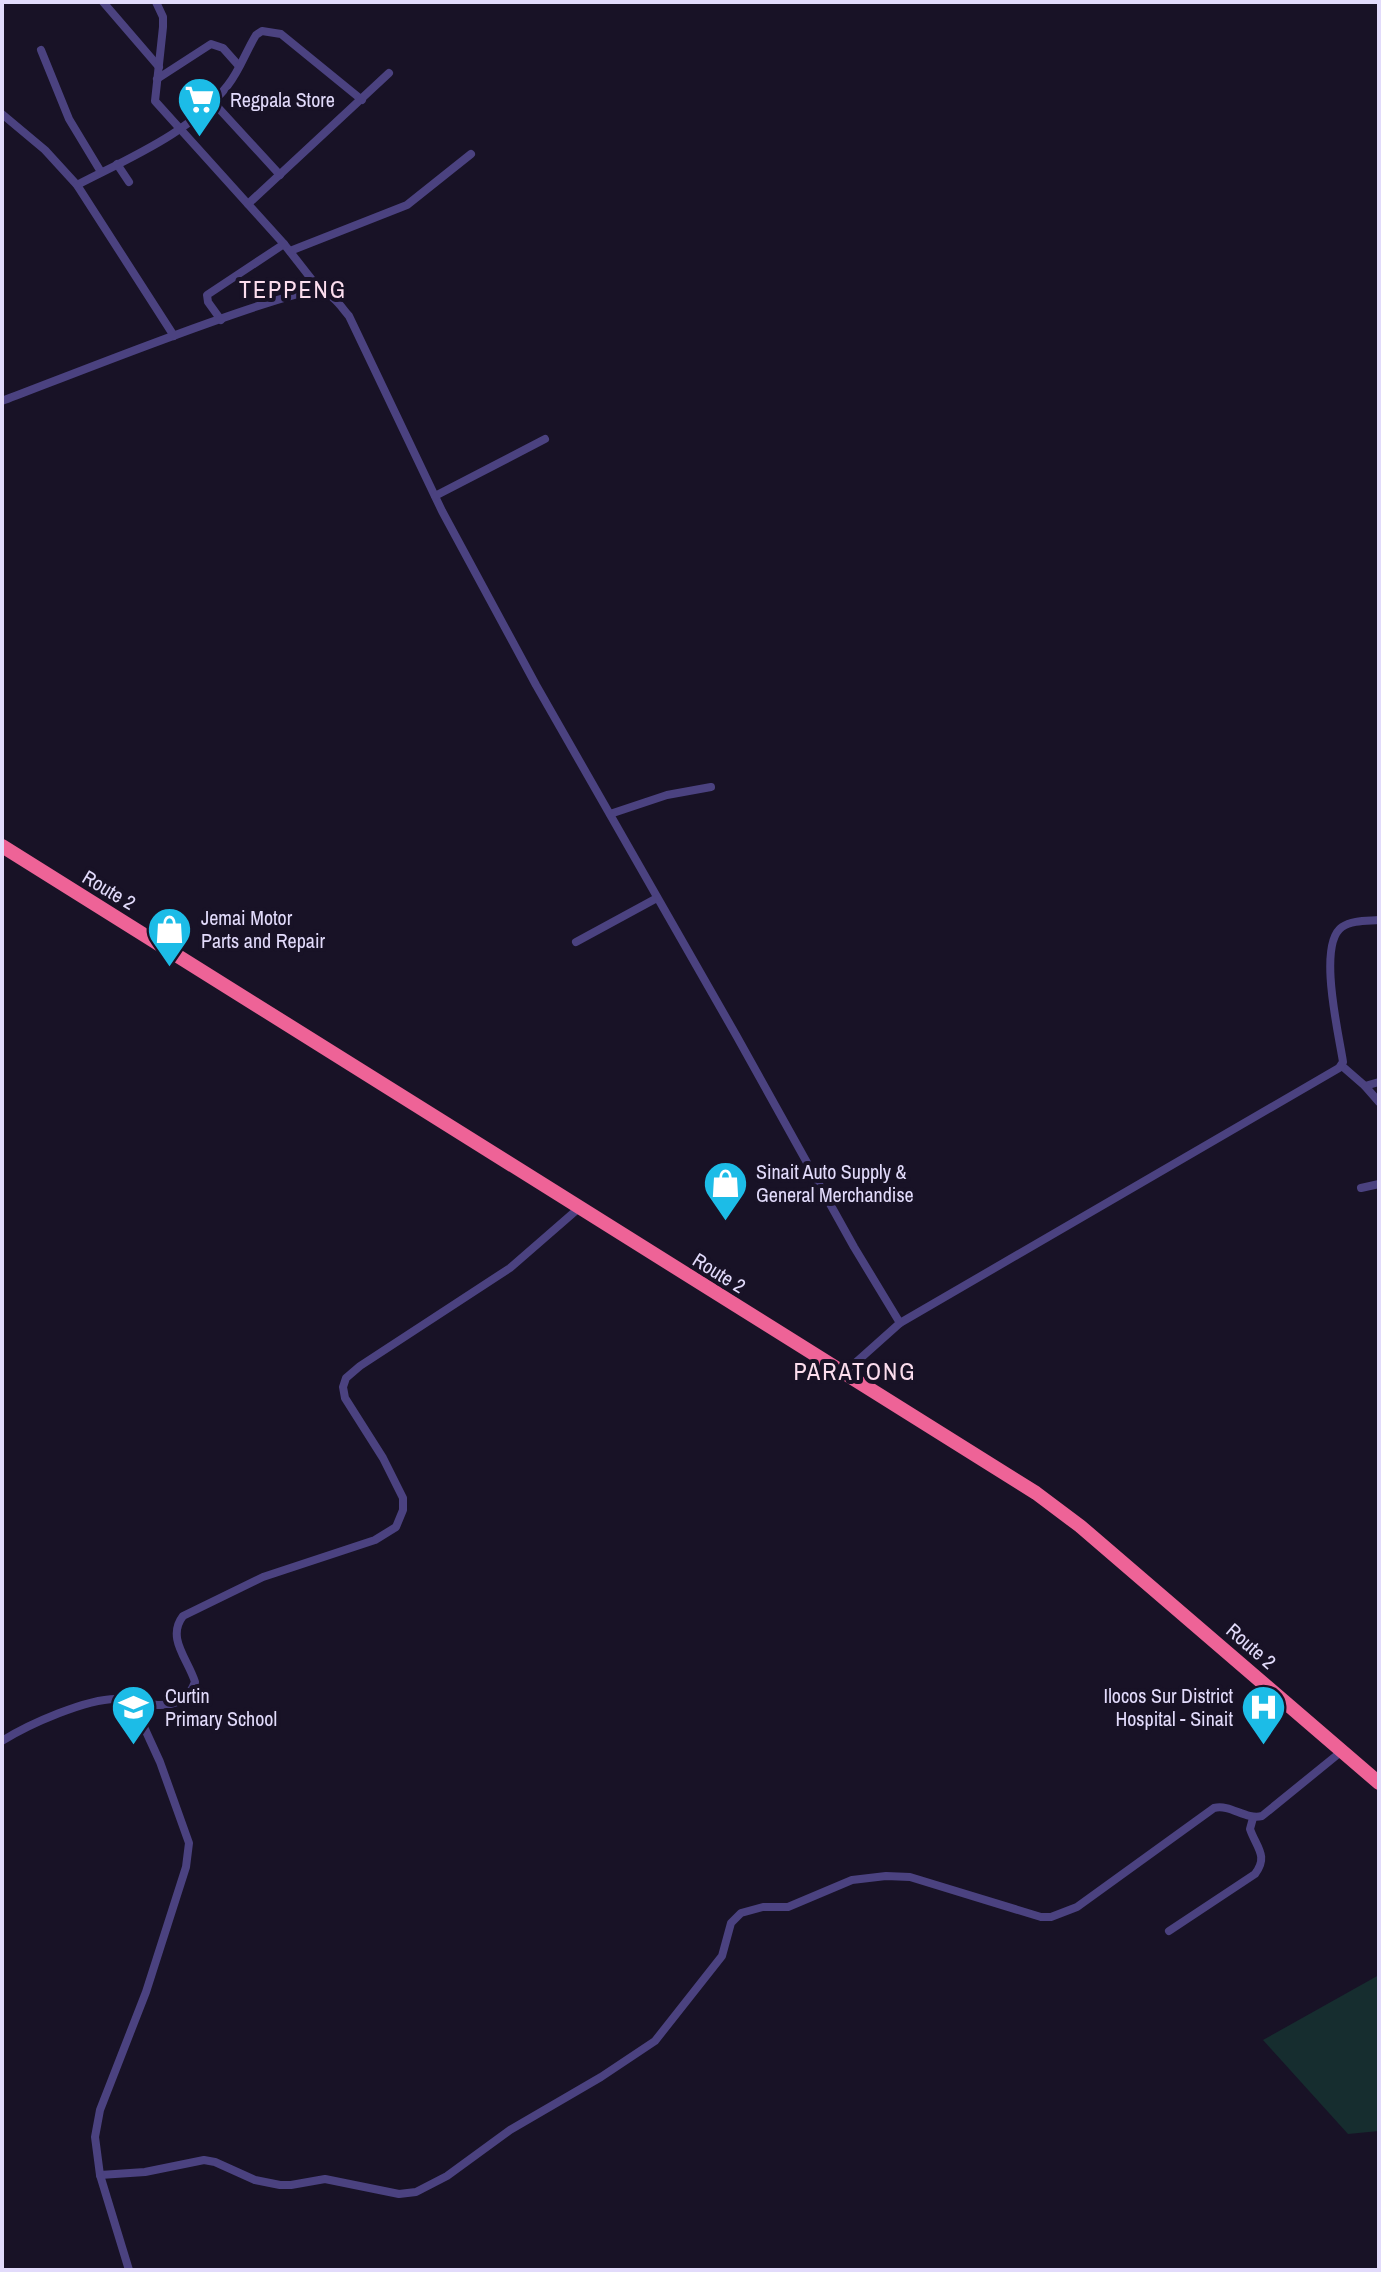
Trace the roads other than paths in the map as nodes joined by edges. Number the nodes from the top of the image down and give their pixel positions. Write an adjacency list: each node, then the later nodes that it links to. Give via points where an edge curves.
1 (103, 2): 5 (street)
2 (156, 2): 5 (street, via 163,17)
3 (41, 50): 14 (street, via 69,119)
4 (239, 66): 7 (street, via 223,48 211,44); 8 (street, via 256,35 275,31); 9 (street)
5 (159, 67): 7 (street)
6 (389, 73): 8 (street)
7 (157, 79): 11 (street, via 155,101)
8 (362, 100): 15 (street)
9 (212, 101): 11 (street); 15 (street)
10 (2, 114): 17 (street)
11 (179, 128): 13 (street); 18 (street)
12 (471, 154): 19 (street, via 407,205)
13 (117, 164): 14 (street); 16 (street)
14 (101, 172): 17 (street)
15 (280, 175): 18 (street)
16 (129, 182)
17 (77, 185): 22 (street)
18 (248, 204): 19 (street)
19 (287, 247): 20 (street); 21 (street, via 207,295)
20 (320, 290): 21 (street); 25 (street, via 349,316 363,339)
21 (221, 320): 22 (street)
22 (174, 336): 23 (street)
23 (2, 401)
24 (545, 439): 25 (street)
25 (435, 496): 27 (street)
26 (711, 787): 27 (street)
27 (610, 814): 29 (street)
28 (2, 846): 38 (highway, Route 2)
29 (657, 898): 31 (street); 39 (street)
30 (1379, 920): 32 (street, via 1344,925 1334,936 1330,973)
31 (576, 942)
32 (1342, 1066): 34 (street); 39 (street)
33 (1379, 1082): 34 (street)
34 (1365, 1086): 35 (street)
35 (1379, 1102)
36 (1379, 1184): 37 (street)
37 (1361, 1188)
38 (579, 1208): 40 (highway, Route 2); 41 (street, via 510,1268 346,1378 345,1398 403,1498 396,1527 375,1540 263,1577 188,1613 175,1635 192,1671 192,1690 180,1701 162,1705)
39 (900, 1323): 40 (street)
40 (844, 1373): 43 (highway, Route 2, via 1080,1526)
41 (133, 1703): 42 (street, via 103,1701 60,1713); 47 (street, via 184,1824 189,1854 146,1992 100,2110 95,2137)
42 (2, 1741)
43 (1342, 1751): 44 (highway, Route 2); 45 (street)
44 (1379, 1783)
45 (1253, 1818): 46 (street, via 1250,1829 1262,1851 1255,1874); 47 (street, via 1225,1806 1214,1808 1077,1907 1051,1917 910,1877 886,1876 852,1880 788,1907 741,1913 731,1923 722,1956 655,2041 416,2192 399,2194 325,2179 280,2185 204,2160)
46 (1169, 1931)
47 (100, 2175): 48 (street)
48 (129, 2270)

